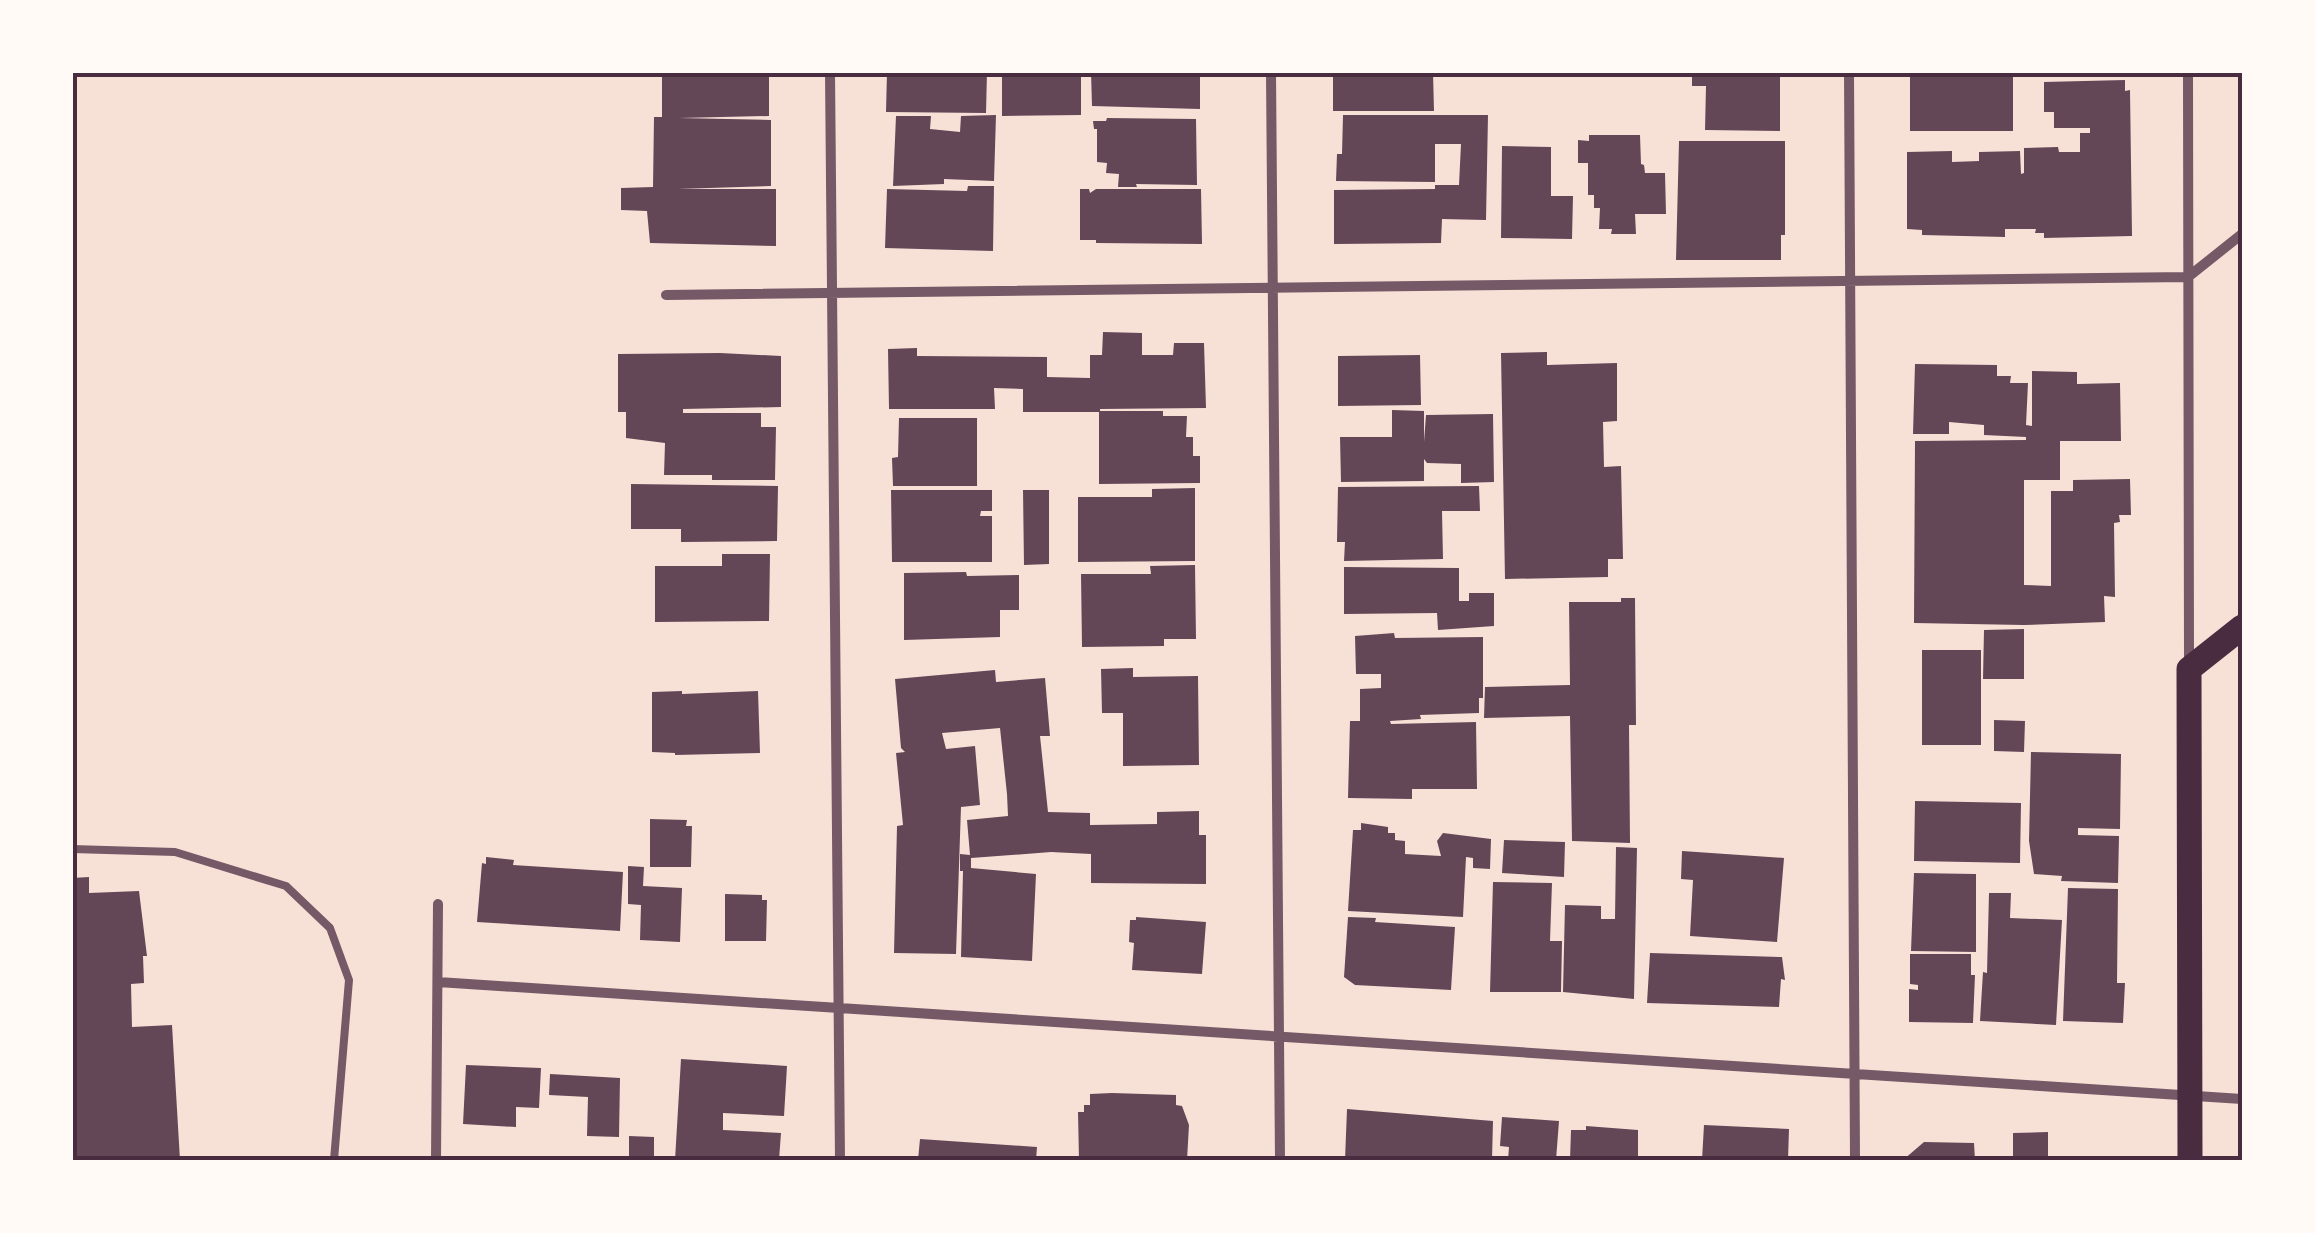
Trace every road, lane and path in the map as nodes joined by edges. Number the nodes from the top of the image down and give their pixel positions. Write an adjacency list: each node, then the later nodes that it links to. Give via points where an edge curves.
1 (830, 72): 9 (street)
2 (1270, 72): 8 (street)
3 (1849, 72): 7 (street)
4 (2188, 72): 6 (street)
5 (2242, 234): 6 (street)
6 (2188, 277): 7 (street); 12 (street)
7 (1850, 281): 8 (street); 18 (street)
8 (1272, 288): 9 (street); 17 (street)
9 (832, 293): 10 (street); 16 (street)
10 (666, 294)
11 (2242, 628): 12 (main road)
12 (2189, 669): 19 (main road)
13 (72, 850): 21 (lane, via 176,852 286,886 330,928 349,980)
14 (438, 904): 15 (street)
15 (438, 982): 16 (street); 22 (street)
16 (838, 1008): 17 (street); 23 (street)
17 (1279, 1036): 18 (street); 24 (street)
18 (1854, 1074): 19 (street); 25 (street)
19 (2190, 1095): 20 (street); 26 (main road)
20 (2242, 1099)
21 (334, 1160)
22 (436, 1160)
23 (840, 1160)
24 (1280, 1160)
25 (1855, 1160)
26 (2190, 1160)

